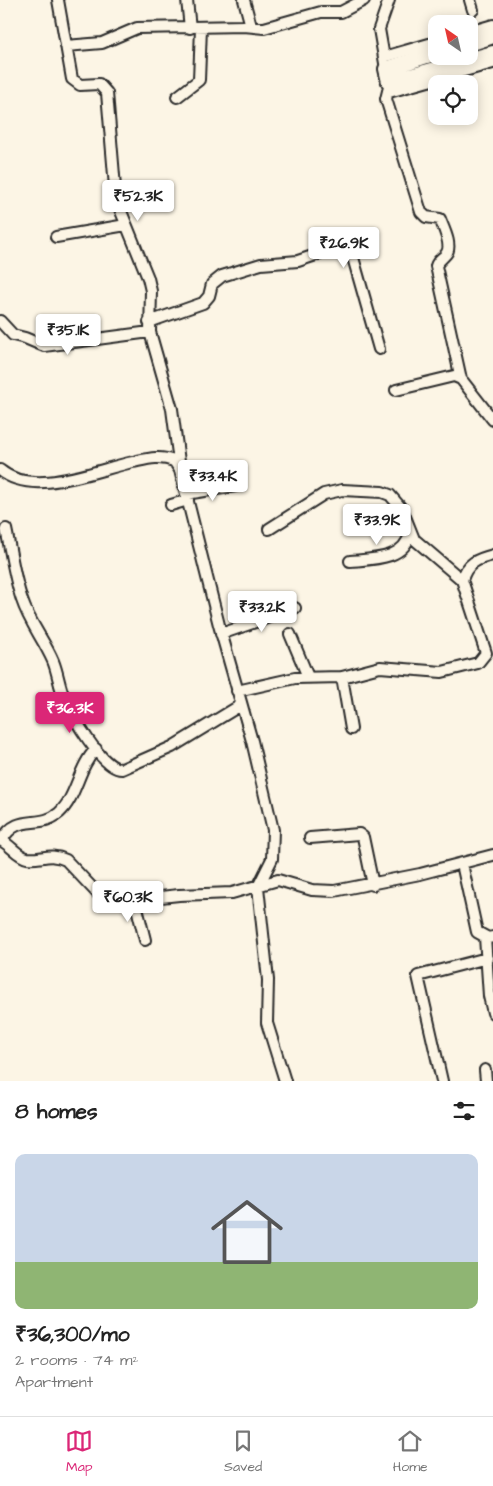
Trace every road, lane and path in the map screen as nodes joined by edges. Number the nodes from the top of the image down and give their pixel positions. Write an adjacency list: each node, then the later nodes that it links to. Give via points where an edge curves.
1 (58, 0): 14 (street)
2 (187, 0): 8 (street)
3 (244, 0): 7 (street)
4 (364, 0): 7 (street, via 341,12 321,12 264,28)
5 (388, 0): 17 (street, via 378,28)
6 (493, 25): 10 (street)
7 (251, 26): 9 (street)
8 (190, 28): 9 (street); 14 (street, via 137,28 102,43)
9 (201, 28): 20 (street, via 199,80)
10 (478, 29)
11 (493, 36): 12 (main road)
12 (478, 41)
13 (428, 45): 17 (street)
14 (66, 46): 21 (street, via 70,73 76,84 99,84 108,93 116,199)
15 (493, 53): 19 (main road)
16 (428, 55): 17 (main road)
17 (385, 63): 19 (main road)
18 (493, 63): 19 (street)
19 (390, 88): 26 (street, via 386,99 421,212 426,217 440,219 449,246 436,266)
20 (177, 98)
21 (126, 225): 22 (street); 24 (street, via 148,278)
22 (56, 237)
23 (0, 320): 24 (street, via 13,335 44,346)
24 (150, 327): 25 (street, via 203,303 212,284 222,276 262,264 289,263 345,245 352,254); 29 (street, via 172,409)
25 (379, 349)
26 (461, 379): 27 (street, via 450,376); 28 (street)
27 (396, 390)
28 (493, 420)
29 (180, 470): 30 (street, via 174,461 156,457 58,481 23,480); 32 (street)
30 (1, 472)
31 (235, 486): 32 (street)
32 (187, 497): 33 (street); 41 (street)
33 (171, 505)
34 (6, 529): 48 (street, via 26,612 53,662 70,708)
35 (268, 529): 36 (street, via 316,497 342,490 390,495 402,509)
36 (410, 533): 38 (street, via 406,545 397,552 380,558); 39 (street)
37 (493, 555): 39 (street, via 470,564)
38 (350, 561)
39 (462, 580): 44 (street, via 486,653 483,660 442,672 389,666)
40 (295, 608): 41 (street)
41 (221, 634): 45 (street)
42 (290, 634): 43 (street)
43 (308, 677): 44 (street); 45 (street)
44 (342, 677): 47 (street)
45 (237, 691): 46 (street)
46 (242, 705): 48 (street, via 177,745 122,769 111,766); 54 (street, via 273,830 272,859)
47 (351, 729)
48 (96, 749): 50 (street, via 86,761 60,812 48,819 16,824)
49 (310, 838): 53 (street, via 359,834 363,837)
50 (1, 840): 55 (street, via 21,856 48,855 66,860 99,895 112,901)
51 (493, 855): 52 (street)
52 (462, 864): 53 (street); 56 (street, via 475,928)
53 (373, 884): 54 (street, via 324,892 278,880)
54 (258, 886): 55 (street, via 220,894); 60 (street, via 268,980 267,1023)
55 (136, 900): 57 (street)
56 (489, 937): 58 (street)
57 (145, 940)
58 (487, 958): 59 (street); 61 (street, via 418,976)
59 (493, 1012)
60 (284, 1081)
61 (442, 1081)

